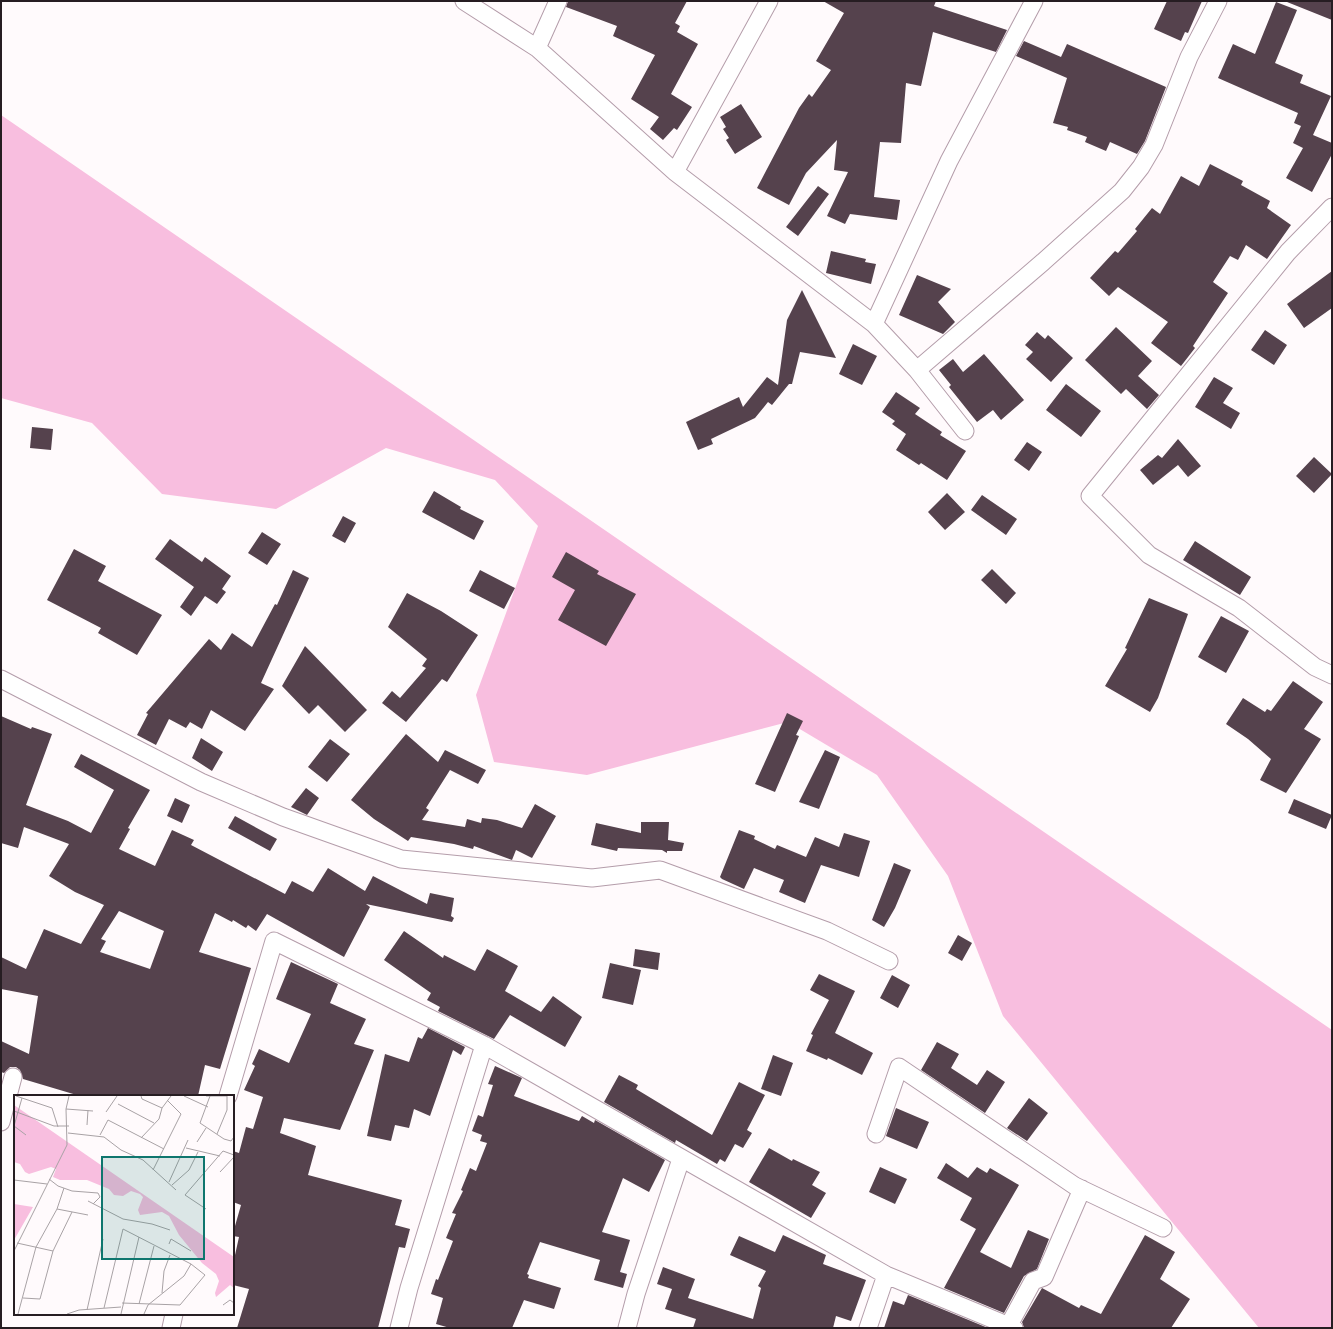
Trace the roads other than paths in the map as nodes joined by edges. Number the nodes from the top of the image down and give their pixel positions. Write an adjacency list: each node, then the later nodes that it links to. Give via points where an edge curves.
1 (464, 1): 6 (street)
2 (558, 1): 6 (street)
3 (769, 1): 7 (street)
4 (1034, 1): 9 (street, via 949,161)
5 (1218, 1): 10 (street, via 1189,57 1154,145 1122,191)
6 (537, 48): 7 (street)
7 (675, 172): 9 (street)
8 (1332, 207): 12 (street, via 1288,252 1090,496 1150,555 1239,608 1315,667)
9 (874, 324): 10 (street)
10 (917, 370): 11 (street)
11 (965, 431)
12 (1332, 675)
13 (1, 679): 14 (street, via 201,782 282,817 400,859 592,878 660,870 827,931)
14 (889, 961)
15 (484, 1045): 17 (street, via 274,940); 20 (street); 27 (street)
16 (13, 1077): 18 (street)
17 (228, 1095)
18 (1, 1122)
19 (876, 1134): 21 (street, via 899,1067)
20 (681, 1159): 23 (street); 28 (street)
21 (1082, 1189): 22 (street); 25 (street, via 1044,1277 1033,1281)
22 (1163, 1228)
23 (886, 1275): 25 (street); 29 (street)
24 (174, 1315): 26 (street)
25 (1011, 1327)
26 (171, 1328)
27 (399, 1328)
28 (627, 1328)
29 (868, 1328)

